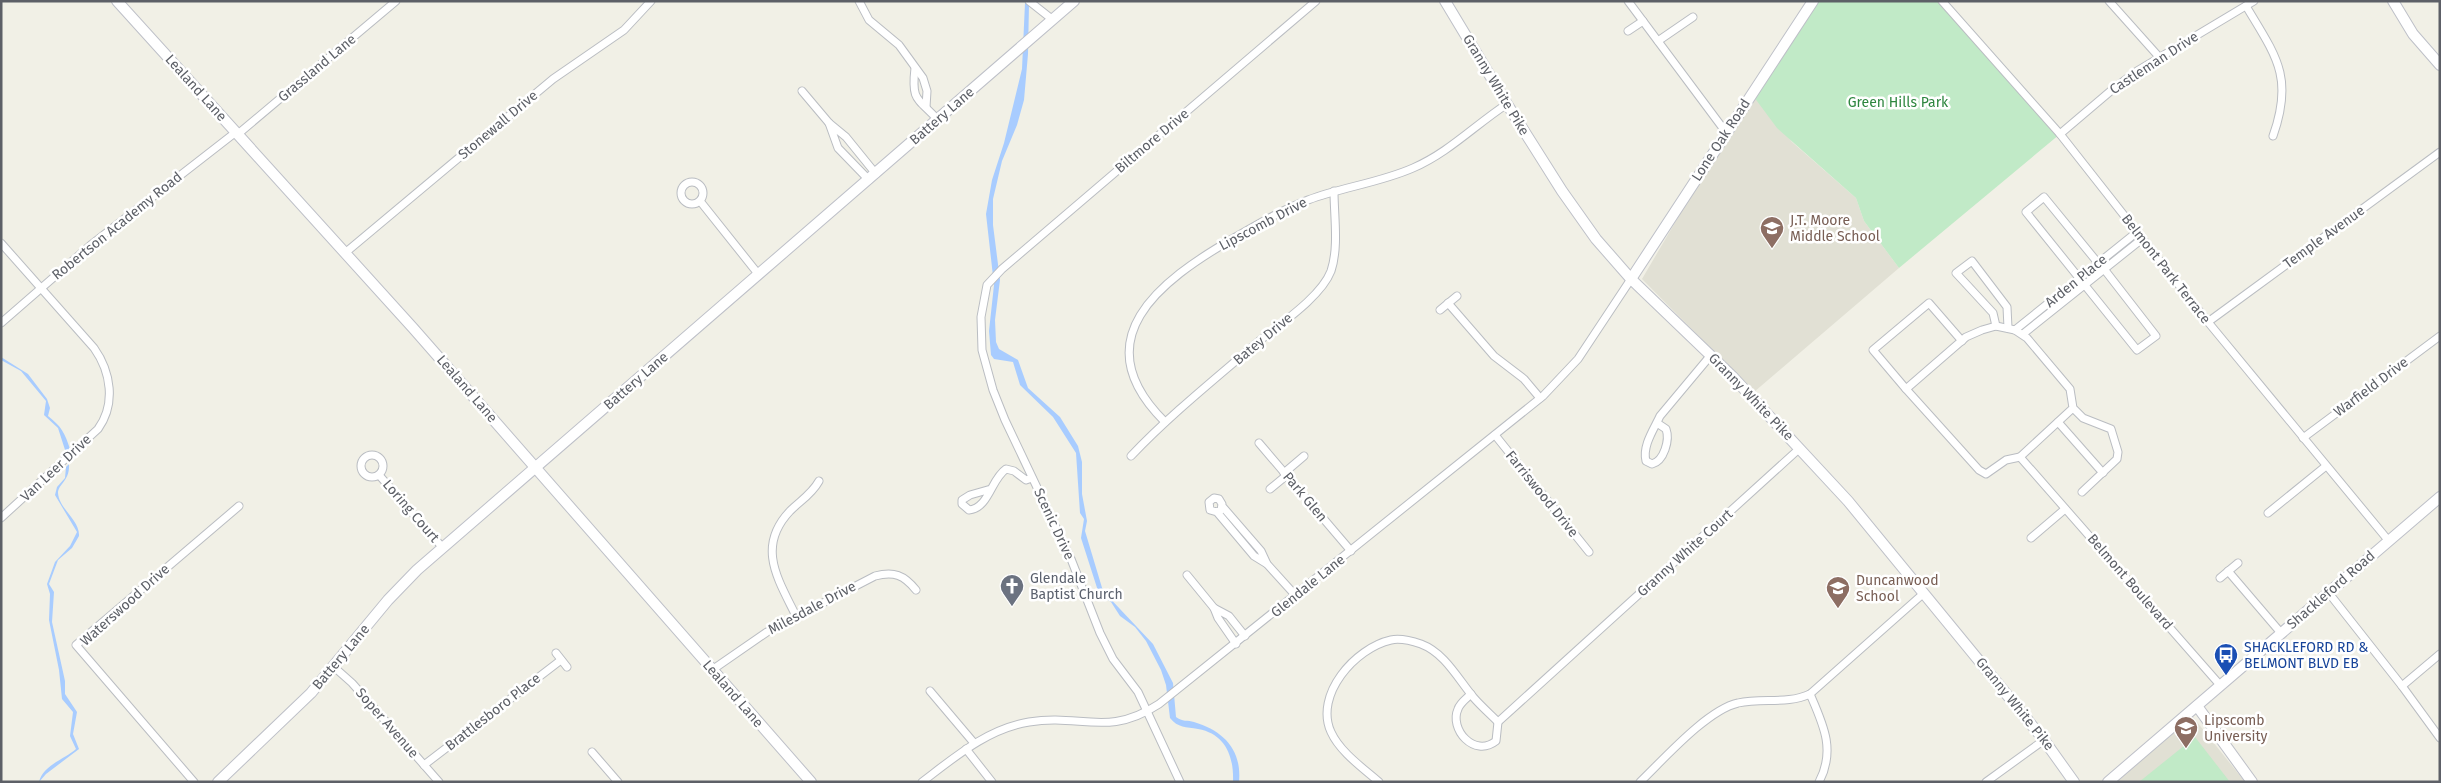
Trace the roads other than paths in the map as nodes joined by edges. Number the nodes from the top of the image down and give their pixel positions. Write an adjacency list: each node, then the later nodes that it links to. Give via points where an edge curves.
1 (117, 1): 30 (main road, Lealand Lane)
2 (396, 1): 30 (street, Grassland Lane)
3 (651, 1): 40 (street, Stonewall Drive, via 624,30 552,80)
4 (858, 1): 23 (street, via 869,20 899,45)
5 (1029, 1): 17 (street)
6 (1074, 1): 17 (main road, Battery Lane)
7 (1316, 1): 46 (street, Biltmore Drive)
8 (1445, 1): 25 (main road, Granny White Pike)
9 (1628, 1): 18 (street)
10 (1813, 1): 29 (main road, Lone Oak Road)
11 (1942, 1): 31 (street, Belmont Park Terrace)
12 (2109, 1): 21 (street)
13 (2254, 1): 15 (street, Castleman Drive)
14 (2393, 1): 22 (main road, via 2412,34)
15 (2246, 6): 21 (street, Castleman Drive); 32 (street, via 2281,70 2283,103)
16 (1693, 17): 20 (street)
17 (1053, 20): 27 (main road, Battery Lane)
18 (1643, 21): 19 (street); 20 (street)
19 (1628, 31)
20 (1658, 41): 29 (street)
21 (2160, 58): 31 (street, Castleman Drive, via 2113,89)
22 (2440, 65)
23 (915, 68): 26 (street, via 926,84); 26 (street, via 916,97)
24 (802, 91): 28 (street)
25 (1507, 104): 35 (street, Lipscomb Drive, via 1419,166 1377,181); 45 (main road, Granny White Pike, via 1586,225)
26 (926, 107): 27 (street)
27 (938, 120): 34 (main road, Battery Lane)
28 (829, 123): 34 (street, via 854,145); 34 (street, via 838,148)
29 (1725, 131): 45 (main road, Lone Oak Road)
30 (237, 133): 40 (main road, Lealand Lane); 48 (street, Robertson Academy Road, via 112,228)
31 (2060, 134): 37 (street, Belmont Park Terrace)
32 (2273, 136)
33 (2440, 152): 52 (street, Temple Avenue)
34 (872, 177): 43 (main road, Battery Lane)
35 (1334, 191): 63 (street, Batey Drive, via 1334,251 1328,276 1299,308); 63 (street, Lipscomb Drive, via 1278,213 1220,246 1183,272 1145,307 1131,333 1129,363 1138,387)
36 (700, 201): 43 (street)
37 (2137, 232): 38 (street, Belmont Park Terrace); 41 (street, Arden Place)
38 (2142, 239): 42 (street, Arden Place); 52 (street, Belmont Park Terrace)
39 (1, 243): 48 (street, Van Leer Drive)
40 (346, 253): 74 (main road, Lealand Lane)
41 (2098, 263): 44 (street, Arden Place); 44 (street, via 2044,197 2026,212)
42 (2104, 269): 47 (street, Arden Place); 47 (street, via 2156,336 2137,350)
43 (759, 275): 74 (main road, Battery Lane)
44 (2079, 278): 47 (street); 55 (street, Arden Place)
45 (1631, 279): 59 (main road, Granny White Pike); 61 (street, Glendale Lane, via 1578,359)
46 (990, 280): 78 (street, Scenic Drive, via 983,298 980,333 985,363 1005,420)
47 (2085, 285): 56 (street, Arden Place)
48 (41, 288): 53 (street, Robertson Academy Road); 89 (street, Van Leer Drive, via 100,355 107,372 109,398 102,422 90,438)
49 (1457, 296): 50 (street)
50 (1448, 303): 51 (street); 61 (street, via 1494,356 1524,379)
51 (1440, 310)
52 (2208, 322): 67 (street, Belmont Park Terrace)
53 (1, 323)
54 (1996, 326): 55 (street); 55 (street, via 1990,310 1956,273 1972,261 2007,307); 58 (street)
55 (2011, 329): 56 (street)
56 (2023, 334): 62 (street, via 2070,389)
57 (2440, 336): 67 (street, Warfield Drive)
58 (1962, 341): 60 (street); 60 (street, via 1929,303 1873,350)
59 (1711, 354): 65 (street); 69 (main road, Granny White Pike)
60 (1906, 389): 72 (street, via 1983,472 1989,473 2006,460)
61 (1540, 398): 66 (street, Glendale Lane)
62 (2073, 408): 64 (street); 75 (street, via 2083,418 2113,431 2118,456)
63 (1165, 422): 70 (street, Batey Drive)
64 (2058, 422): 72 (street); 75 (street)
65 (1656, 424): 65 (street, via 1646,453 1646,461 1652,464 1662,457 1668,436 1666,429)
66 (1495, 435): 95 (street, Glendale Lane); 96 (street, Farriswood Drive)
67 (2303, 438): 73 (street, Belmont Park Terrace)
68 (1259, 443): 76 (street, Park Glen)
69 (1800, 448): 104 (main road, Granny White Pike); 124 (street, Granny White Court)
70 (1131, 456)
71 (1304, 456): 76 (street)
72 (2020, 457): 86 (street, Belmont Boulevard)
73 (2326, 466): 88 (street); 93 (street, Belmont Park Terrace)
74 (535, 468): 94 (main road, Battery Lane); 116 (main road, Lealand Lane)
75 (2103, 473): 82 (street)
76 (1286, 474): 81 (street); 95 (street, Park Glen)
77 (379, 475): 94 (street, Loring Court)
78 (1032, 478): 80 (street, via 1026,480 1006,469 998,476); 123 (street, Scenic Drive, via 1071,559 1103,640 1138,692)
79 (819, 481): 107 (street, via 786,516 772,541 774,569)
80 (992, 489)
81 (1270, 489)
82 (2082, 492)
83 (2440, 497): 93 (main road, Shackleford Road)
84 (239, 506): 132 (street, Waterswood Drive, via 76,645)
85 (1222, 506): 87 (street); 87 (street, via 1219,499 1210,500 1209,508); 90 (street)
86 (2065, 509): 92 (street); 117 (street, Belmont Boulevard)
87 (1217, 512): 91 (street)
88 (2268, 514)
89 (1, 518)
90 (1245, 532): 91 (street); 98 (street, via 1261,550)
91 (1239, 537): 98 (street, via 1254,556)
92 (2031, 538)
93 (2388, 540): 103 (main road, Shackleford Road)
94 (443, 548): 114 (main road, Battery Lane, via 392,594)
95 (1351, 552): 105 (street, Glendale Lane)
96 (1589, 552)
97 (2238, 563): 99 (street)
98 (1267, 564): 105 (street)
99 (2228, 571): 101 (street); 108 (street)
100 (1187, 575): 106 (street)
101 (2220, 578)
102 (916, 590): 107 (street, Milesdale Drive, via 900,575 881,574)
103 (2328, 592): 108 (main road, Shackleford Road); 118 (street)
104 (1924, 593): 121 (street); 126 (main road, Granny White Pike)
105 (1296, 596): 109 (street, Glendale Lane)
106 (1214, 608): 109 (street, via 1229,616); 110 (street)
107 (796, 616): 116 (street, Milesdale Drive)
108 (2280, 633): 117 (main road, Shackleford Road)
109 (1246, 636): 110 (street, Glendale Lane)
110 (1236, 644): 123 (street, Glendale Lane)
111 (556, 654): 113 (street)
112 (2440, 654): 118 (street)
113 (561, 660): 115 (street); 130 (street, Brattlesboro Place)
114 (334, 667): 130 (street, Soper Avenue); 133 (main road, Battery Lane)
115 (567, 667)
116 (712, 670): 136 (main road, Lealand Lane)
117 (2220, 685): 122 (main road, Shackleford Road)
118 (2402, 686): 125 (street)
119 (930, 691): 127 (street)
120 (1471, 694): 124 (street); 124 (street, via 1460,704 1455,719 1463,735 1484,748 1496,741); 140 (street, via 1433,650 1404,640 1391,640 1376,647 1348,667 1329,696 1327,712 1331,732)
121 (1810, 694): 141 (street, via 1791,700 1750,701 1729,706 1708,719); 142 (street, via 1828,744 1828,759)
122 (2197, 706): 144 (main road, Shackleford Road); 145 (main road)
123 (1147, 712): 127 (street, Glendale Lane, via 1110,723 1029,722 1004,728); 139 (street, Scenic Drive)
124 (1498, 722)
125 (2440, 738)
126 (2044, 740): 131 (main road, Granny White Pike); 143 (street)
127 (974, 743): 128 (street, Glendale Lane)
128 (966, 749): 137 (street, Glendale Lane); 138 (street)
129 (592, 752): 135 (street)
130 (424, 765): 134 (street, Soper Avenue)
131 (2074, 781)
132 (194, 782)
133 (218, 782)
134 (439, 782)
135 (618, 782)
136 (810, 782)
137 (922, 782)
138 (992, 782)
139 (1180, 782)
140 (1378, 782)
141 (1640, 782)
142 (1819, 782)
143 (1986, 782)
144 (2108, 782)
145 (2252, 782)

